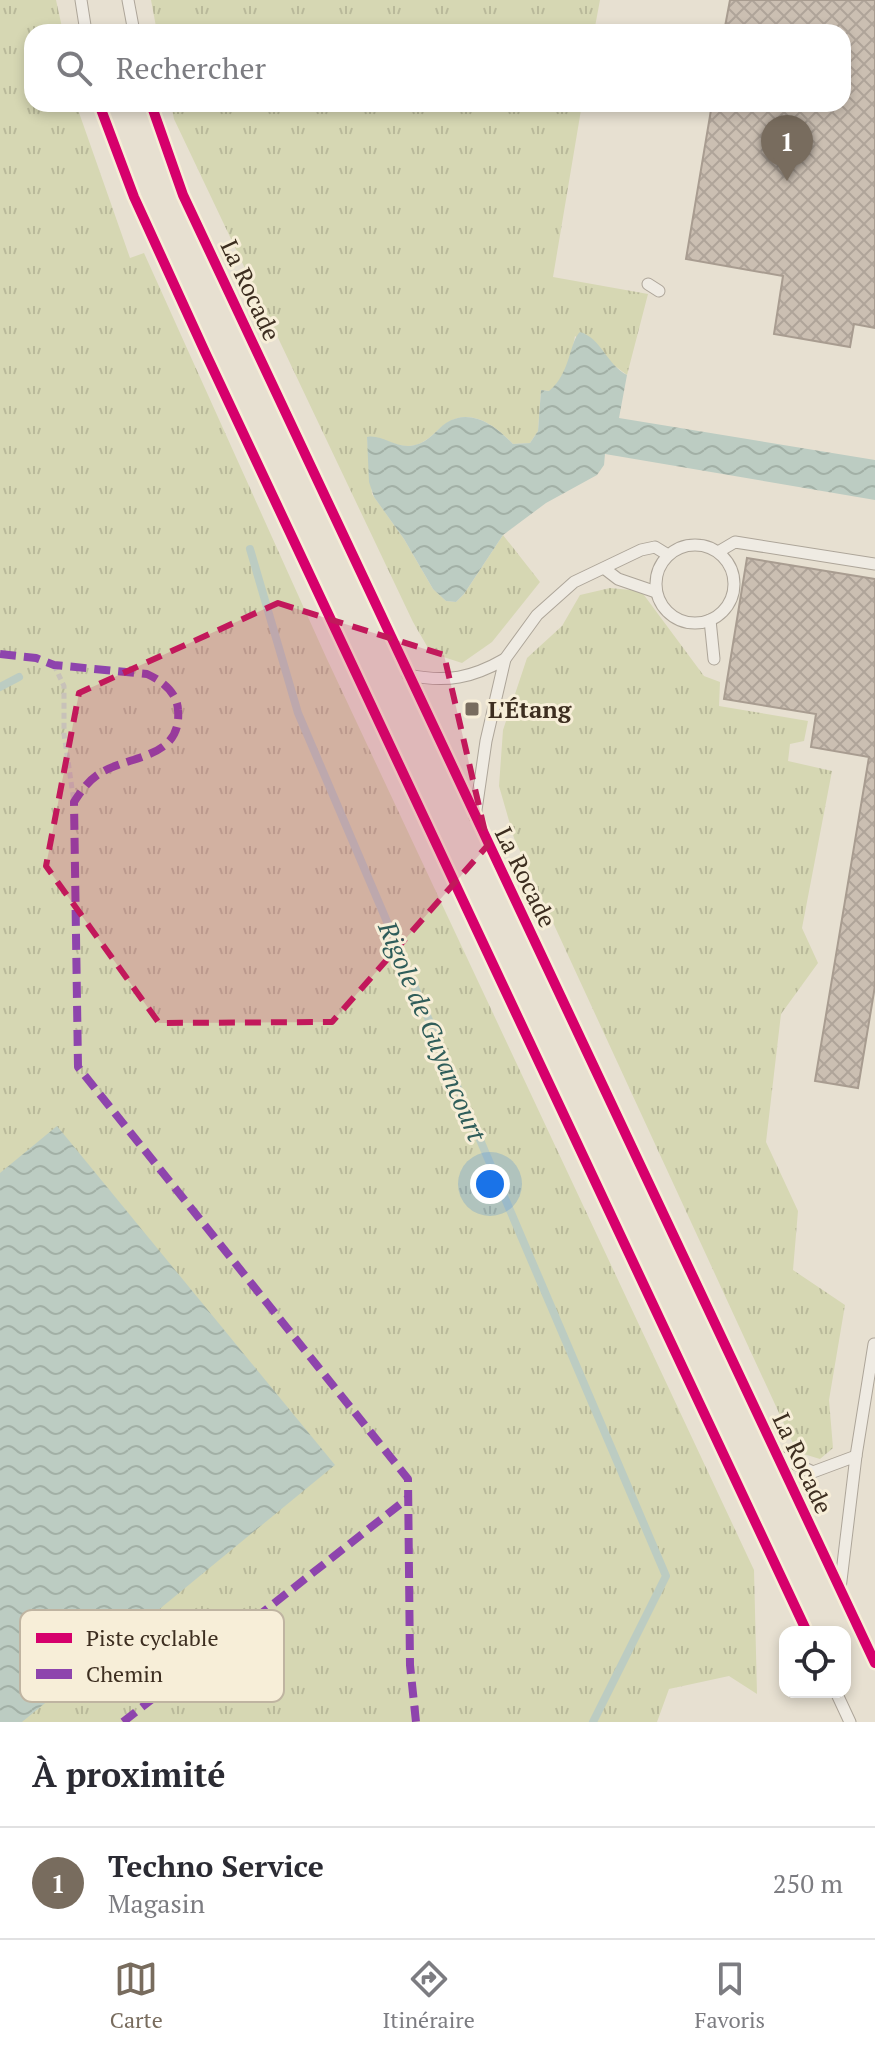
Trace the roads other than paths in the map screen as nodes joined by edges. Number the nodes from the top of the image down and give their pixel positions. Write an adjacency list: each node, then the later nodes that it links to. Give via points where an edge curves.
1 (81, 0): 3 (lane)
2 (128, 0): 4 (lane)
3 (85, 24)
4 (132, 24)
5 (102, 112): 23 (lane, via 134,197 205,352)
6 (154, 112): 17 (lane, La Rocade, via 183,195)
7 (648, 284): 8 (lane)
8 (659, 291)
9 (718, 552): 10 (lane, via 694,545); 11 (lane, via 735,542); 14 (lane, via 732,573 734,587 731,600)
10 (668, 555): 12 (lane, via 655,547 641,550); 13 (lane, via 660,565)
11 (875, 564)
12 (605, 569): 13 (lane); 15 (lane, via 562,591)
13 (656, 592): 14 (lane, via 664,609 680,621)
14 (710, 620): 16 (lane)
15 (505, 659): 17 (lane, via 460,679); 18 (lane)
16 (714, 659)
17 (408, 675): 18 (lane, La Rocade)
18 (475, 817): 20 (lane, La Rocade)
19 (874, 1344): 21 (lane)
20 (778, 1456): 21 (lane, via 813,1472); 22 (lane, La Rocade)
21 (856, 1456): 22 (lane)
22 (840, 1590): 24 (lane, La Rocade)
23 (804, 1626)
24 (875, 1663)
25 (839, 1698): 26 (lane)
26 (850, 1722)

